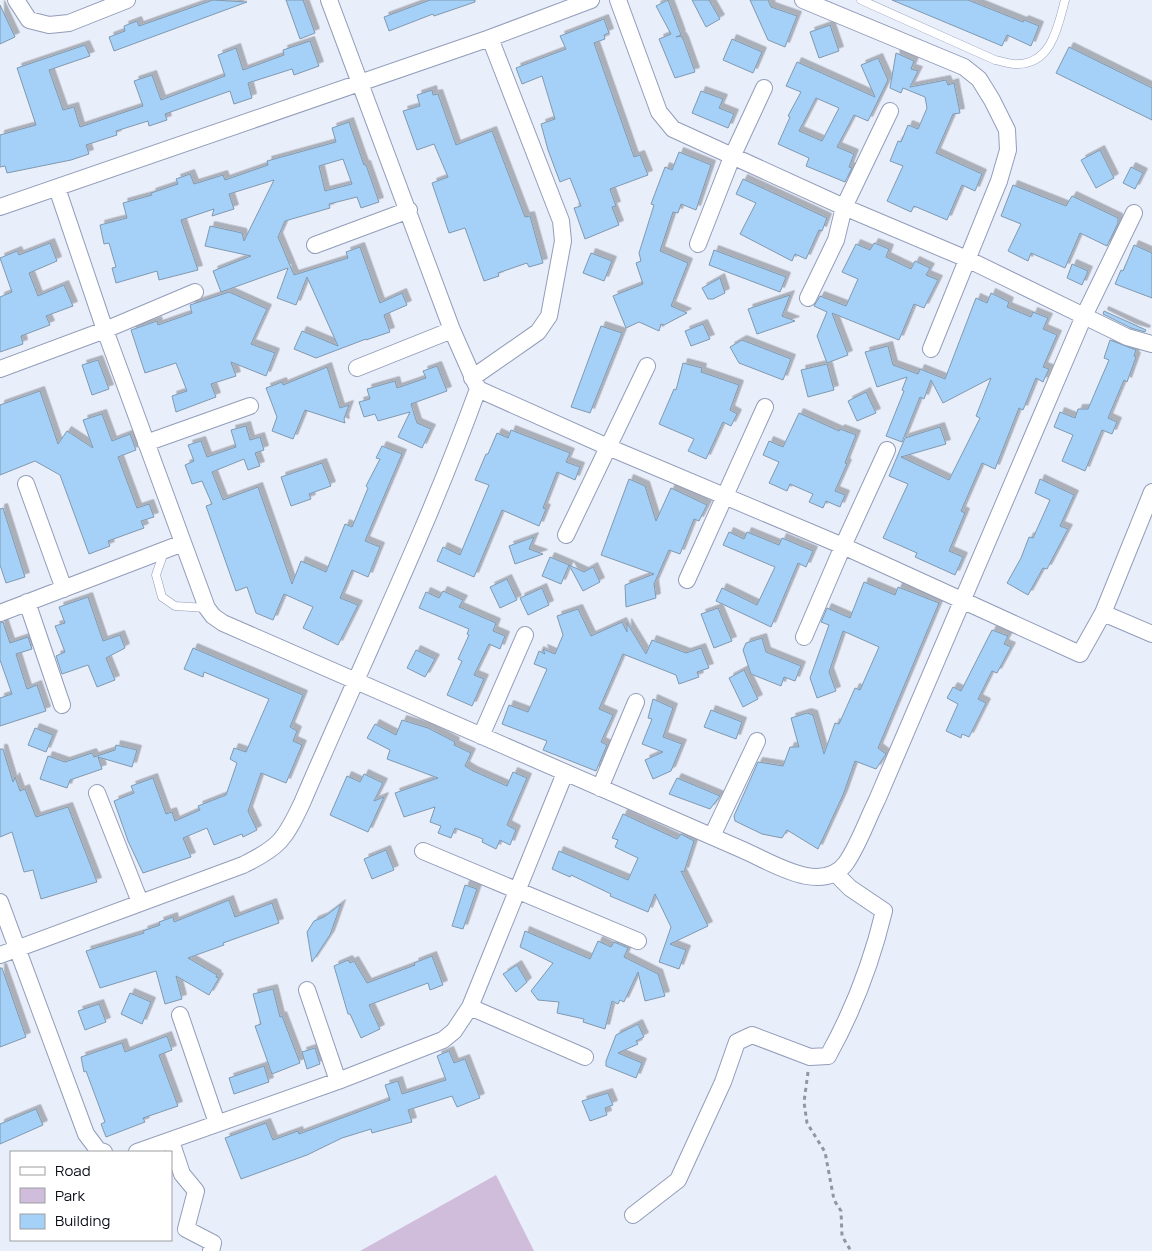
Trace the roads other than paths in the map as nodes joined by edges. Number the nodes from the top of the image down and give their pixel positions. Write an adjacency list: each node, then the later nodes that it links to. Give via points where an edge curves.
1 (16, 0): 2 (street, via 29,20 49,25 69,23)
2 (126, 0)
3 (329, 0): 10 (street)
4 (591, 0): 9 (street)
5 (618, 0): 13 (street, via 659,112 673,129)
6 (803, 0): 21 (street, via 964,67 979,79 1007,130 1008,150)
7 (861, 0): 8 (lane, via 995,60 1018,64 1034,61 1046,54 1058,29)
8 (1065, 0)
9 (490, 38): 10 (street); 32 (street, via 560,221 564,241 549,316 538,332)
10 (359, 83): 14 (street); 17 (street)
11 (764, 88): 13 (street)
12 (890, 111): 16 (street)
13 (732, 157): 16 (street); 19 (street)
14 (56, 188): 15 (street); 25 (street)
15 (0, 207)
16 (844, 207): 21 (street); 23 (street, via 836,240)
17 (409, 210): 20 (street); 26 (street)
18 (1134, 213): 24 (street)
19 (698, 244)
20 (316, 245)
21 (967, 259): 24 (street); 28 (street)
22 (195, 292): 25 (street)
23 (808, 298)
24 (1084, 316): 27 (street, via 1127,337); 47 (street)
25 (105, 330): 31 (street); 35 (street)
26 (452, 330): 30 (street); 32 (street)
27 (1152, 344)
28 (931, 349)
29 (647, 366): 36 (street)
30 (357, 368)
31 (0, 369)
32 (475, 383): 36 (street); 55 (street, via 458,444)
33 (250, 406): 35 (street)
34 (765, 407): 40 (street)
35 (146, 443): 42 (street)
36 (608, 447): 40 (street); 41 (street)
37 (888, 450): 43 (street)
38 (26, 484): 46 (street)
39 (1152, 492): 51 (street)
40 (726, 497): 43 (street); 45 (street)
41 (566, 536)
42 (182, 544): 44 (street); 49 (street)
43 (843, 546): 47 (street); 54 (street)
44 (164, 550): 46 (street); 49 (lane, via 156,574 162,596 175,606)
45 (687, 580)
46 (64, 589): 48 (street)
47 (962, 601): 51 (street, via 1080,654); 65 (street, via 877,800 846,863)
48 (27, 602): 50 (street); 57 (street)
49 (207, 608): 55 (street, via 223,623)
50 (0, 612)
51 (1103, 613): 52 (street)
52 (1152, 634)
53 (525, 635): 58 (street)
54 (804, 637)
55 (355, 680): 58 (street); 68 (street, via 302,803 282,841 269,852 243,864)
56 (636, 702): 61 (street)
57 (62, 704)
58 (481, 736): 60 (street)
59 (756, 741): 63 (street)
60 (565, 773): 61 (street); 66 (street)
61 (600, 788): 63 (street)
62 (97, 794): 68 (street)
63 (712, 836): 65 (street, via 803,876 822,878)
64 (423, 851): 66 (street)
65 (835, 873): 81 (street, via 850,888 884,911 842,1030 828,1056 810,1057 752,1035 737,1042 723,1082 678,1180)
66 (517, 890): 69 (street); 73 (street)
67 (0, 902): 70 (street)
68 (140, 902): 70 (street)
69 (638, 941)
70 (17, 948): 71 (street); 79 (street, via 86,1134)
71 (0, 955)
72 (306, 990): 76 (street)
73 (470, 1007): 75 (street); 76 (street, via 454,1031 443,1040)
74 (180, 1015): 77 (street)
75 (585, 1057)
76 (338, 1081): 77 (street)
77 (217, 1123): 78 (street)
78 (171, 1141): 80 (street); 82 (street, via 182,1174 196,1191 186,1230 213,1243)
79 (101, 1151)
80 (140, 1151)
81 (633, 1215)
82 (211, 1251)

